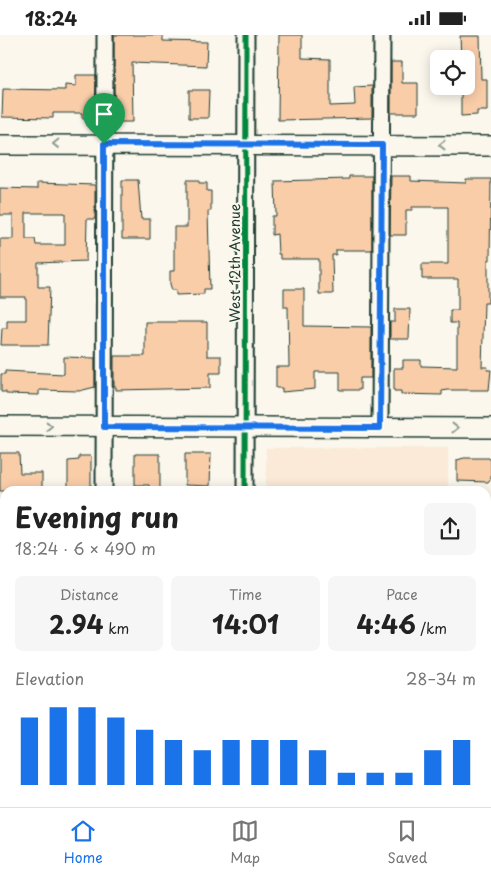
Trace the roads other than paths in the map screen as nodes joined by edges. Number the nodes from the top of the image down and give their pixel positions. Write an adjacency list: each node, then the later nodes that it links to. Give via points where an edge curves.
1 (105, 35): 4 (street)
2 (246, 35): 6 (street, West 12th Avenue)
3 (382, 35): 7 (street)
4 (104, 144): 5 (main road, one-way to 5); 6 (main road); 10 (street)
5 (0, 145)
6 (246, 145): 7 (main road); 11 (street, West 12th Avenue)
7 (382, 145): 8 (main road, one-way to 7); 12 (street)
8 (491, 146)
9 (0, 426): 10 (main road, one-way to 10)
10 (104, 427): 11 (main road); 14 (street)
11 (245, 428): 12 (main road); 15 (street, West 12th Avenue)
12 (380, 428): 13 (main road, one-way to 13)
13 (491, 428)
14 (104, 486)
15 (245, 486)

